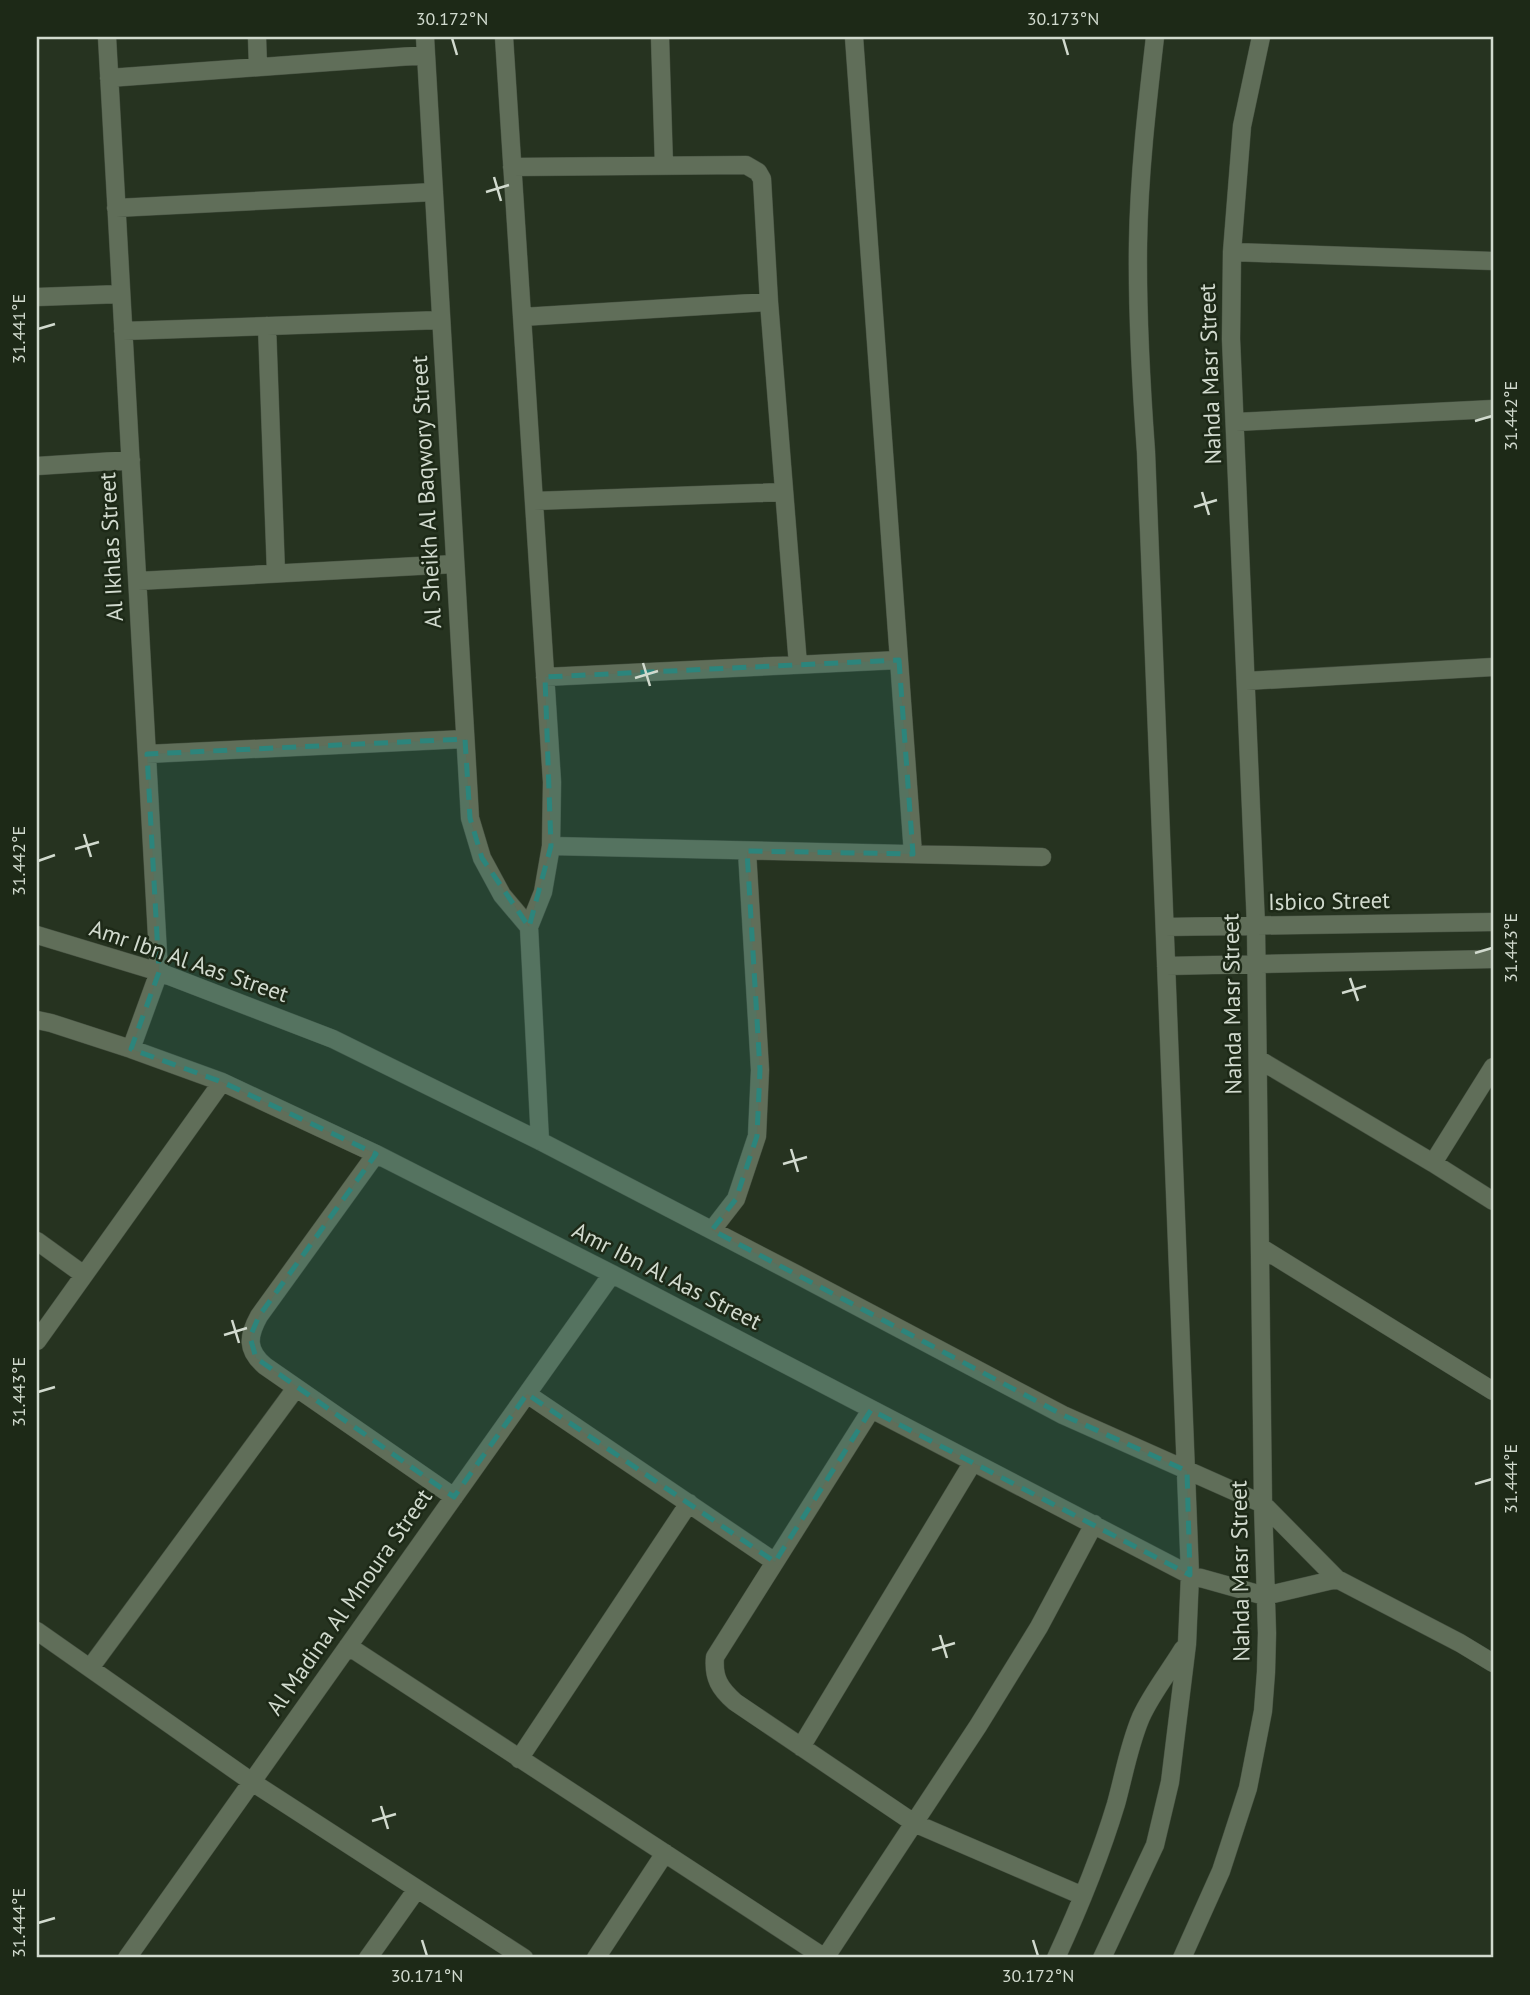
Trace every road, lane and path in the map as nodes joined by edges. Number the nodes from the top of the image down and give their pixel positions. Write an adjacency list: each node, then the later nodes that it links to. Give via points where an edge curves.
1 (107, 37): 11 (street, Al Ikhlas Street)
2 (257, 37): 10 (street)
3 (425, 37): 9 (street, Al Sheikh Al Baqwory Street)
4 (504, 37): 13 (street)
5 (660, 37): 12 (street)
6 (854, 37): 34 (street)
7 (1155, 37): 48 (street, via 1138,243)
8 (1261, 37): 16 (street, Nahda Masr Street, via 1242,126)
9 (426, 55): 10 (street); 14 (street, Al Sheikh Al Baqwory Street)
10 (258, 67): 11 (street)
11 (109, 78): 15 (street, Al Ikhlas Street)
12 (664, 166): 13 (street); 20 (street, via 746,165 758,172 763,186)
13 (512, 167): 21 (street)
14 (434, 192): 15 (street); 22 (street, Al Sheikh Al Baqwory Street)
15 (116, 208): 18 (street, Al Ikhlas Street)
16 (1232, 252): 17 (street); 26 (street, Nahda Masr Street)
17 (1493, 261)
18 (121, 294): 19 (street); 24 (street, Al Ikhlas Street)
19 (37, 298)
20 (769, 302): 21 (street); 29 (street)
21 (522, 317): 30 (street)
22 (441, 320): 23 (street); 31 (street, Al Sheikh Al Baqwory Street)
23 (267, 326): 24 (street); 32 (street)
24 (123, 331): 27 (street, Al Ikhlas Street)
25 (1493, 409): 26 (street)
26 (1236, 422): 38 (street, Nahda Masr Street)
27 (131, 460): 28 (street); 33 (street, Al Ikhlas Street)
28 (37, 466)
29 (784, 492): 30 (street); 35 (street)
30 (534, 501): 37 (street)
31 (455, 564): 32 (street); 39 (street, Al Sheikh Al Baqwory Street)
32 (276, 573): 33 (street)
33 (138, 580): 40 (street, Al Ikhlas Street)
34 (899, 660): 35 (street); 43 (street)
35 (798, 665): 37 (street)
36 (1493, 667): 38 (street)
37 (545, 677): 41 (street)
38 (1246, 681): 46 (street, Nahda Masr Street)
39 (465, 739): 40 (street); 47 (street, Al Sheikh Al Baqwory Street, via 470,818 482,858 502,895)
40 (147, 754): 53 (street, Al Ikhlas Street)
41 (551, 846): 42 (street); 47 (street, via 543,892)
42 (747, 851): 43 (street); 63 (street, via 760,1070 757,1136 736,1199)
43 (914, 854): 44 (street)
44 (1042, 857)
45 (1493, 922): 46 (street, Isbico Street)
46 (1256, 926): 48 (street, Isbico Street); 51 (street, Nahda Masr Street)
47 (529, 927): 59 (street)
48 (1165, 927): 52 (street)
49 (37, 935): 53 (street, Amr Ibn Al Aas Street)
50 (1493, 959): 51 (street)
51 (1257, 964): 52 (street); 56 (street, Nahda Masr Street)
52 (1166, 966): 74 (street)
53 (159, 972): 55 (street, Al Ikhlas Street); 59 (street, Amr Ibn Al Aas Street, via 333,1039)
54 (37, 1020): 55 (street, Amr Ibn Al Aas Street)
55 (131, 1049): 58 (street, Amr Ibn Al Aas Street)
56 (1258, 1059): 61 (street); 65 (street, Nahda Masr Street)
57 (1493, 1067): 61 (street)
58 (222, 1082): 60 (street, Amr Ibn Al Aas Street); 67 (street)
59 (540, 1141): 63 (street, Amr Ibn Al Aas Street)
60 (376, 1154): 66 (street, Amr Ibn Al Aas Street); 69 (street, via 253,1327 251,1348 256,1358)
61 (1433, 1163): 62 (street)
62 (1493, 1201)
63 (712, 1230): 74 (street, Amr Ibn Al Aas Street, via 1063,1415)
64 (37, 1241): 67 (street)
65 (1260, 1247): 70 (street); 77 (street, Nahda Masr Street)
66 (612, 1274): 71 (street, Al Madina Al Mnoura Street); 72 (street, Amr Ibn Al Aas Street)
67 (84, 1275): 68 (street)
68 (37, 1341)
69 (296, 1388): 75 (street); 87 (street)
70 (1493, 1391)
71 (527, 1394): 75 (street, Al Madina Al Mnoura Street); 76 (street)
72 (871, 1410): 73 (street, Amr Ibn Al Aas Street); 79 (street)
73 (973, 1462): 78 (street, Amr Ibn Al Aas Street); 88 (street)
74 (1187, 1471): 77 (street, Amr Ibn Al Aas Street); 80 (street)
75 (454, 1497): 85 (street, Al Madina Al Mnoura Street)
76 (689, 1503): 79 (street); 89 (street)
77 (1262, 1504): 81 (street); 82 (street, Nahda Masr Street)
78 (1094, 1524): 80 (street, Amr Ibn Al Aas Street); 91 (street, via 1039,1627)
79 (775, 1562): 88 (street, via 715,1657 713,1671 717,1683 735,1702)
80 (1190, 1575): 82 (street, Amr Ibn Al Aas Street); 84 (street)
81 (1337, 1579): 82 (street); 86 (street)
82 (1265, 1596): 101 (street, Nahda Masr Street, via 1267,1646 1257,1749 1221,1871)
83 (37, 1631): 87 (street)
84 (1186, 1644): 94 (street, via 1141,1718); 100 (street, via 1170,1782 1155,1845)
85 (348, 1646): 89 (street); 90 (street, Al Madina Al Mnoura Street)
86 (1493, 1663)
87 (90, 1668): 90 (street)
88 (801, 1747): 91 (street)
89 (519, 1759): 92 (street)
90 (252, 1782): 93 (street); 95 (street, Al Madina Al Mnoura Street)
91 (914, 1823): 92 (street, via 825,1958); 94 (street)
92 (665, 1853): 98 (street)
93 (417, 1889): 96 (street); 97 (street)
94 (1083, 1896): 99 (street)
95 (127, 1958)
96 (368, 1958)
97 (524, 1958)
98 (596, 1958)
99 (1056, 1958)
100 (1102, 1958)
101 (1182, 1958)

